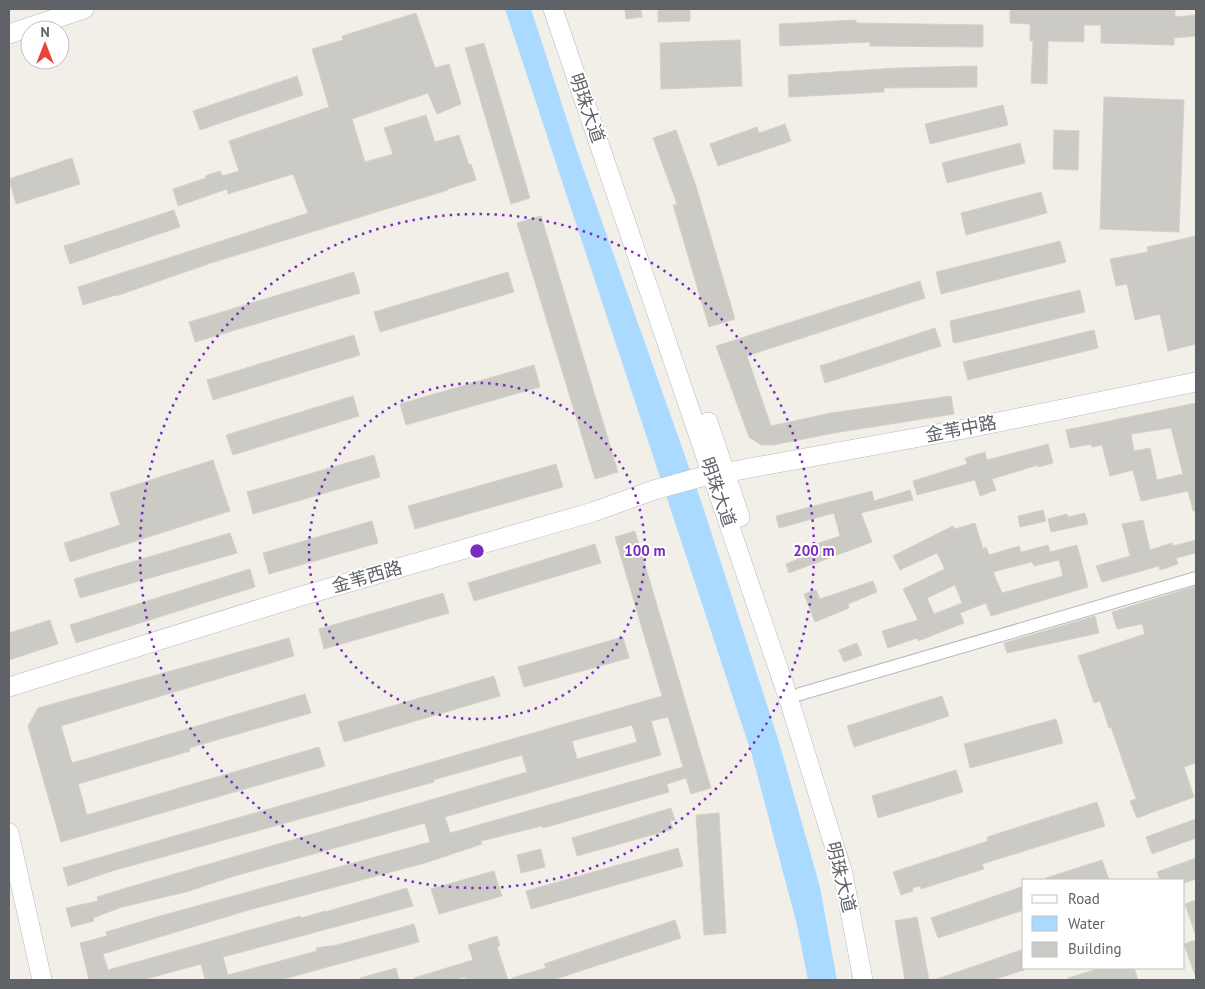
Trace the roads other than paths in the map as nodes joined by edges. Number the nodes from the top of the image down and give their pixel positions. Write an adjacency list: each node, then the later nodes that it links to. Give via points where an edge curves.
1 (52, 9): 5 (main road)
2 (84, 9): 6 (main road)
3 (553, 9): 8 (main road, 明珠大道)
4 (566, 9): 8 (main road, 明珠大道)
5 (9, 23)
6 (9, 34)
7 (1196, 382): 8 (main road, 金苇中路, via 964,429)
8 (713, 474): 10 (main road, 金苇西路); 11 (main road, 明珠大道); 14 (main road, 明珠大道, via 843,874)
9 (1196, 578): 11 (street)
10 (9, 687)
11 (800, 694): 15 (main road, 明珠大道, via 854,870)
12 (9, 833): 13 (main road)
13 (42, 980)
14 (864, 980)
15 (876, 980)

